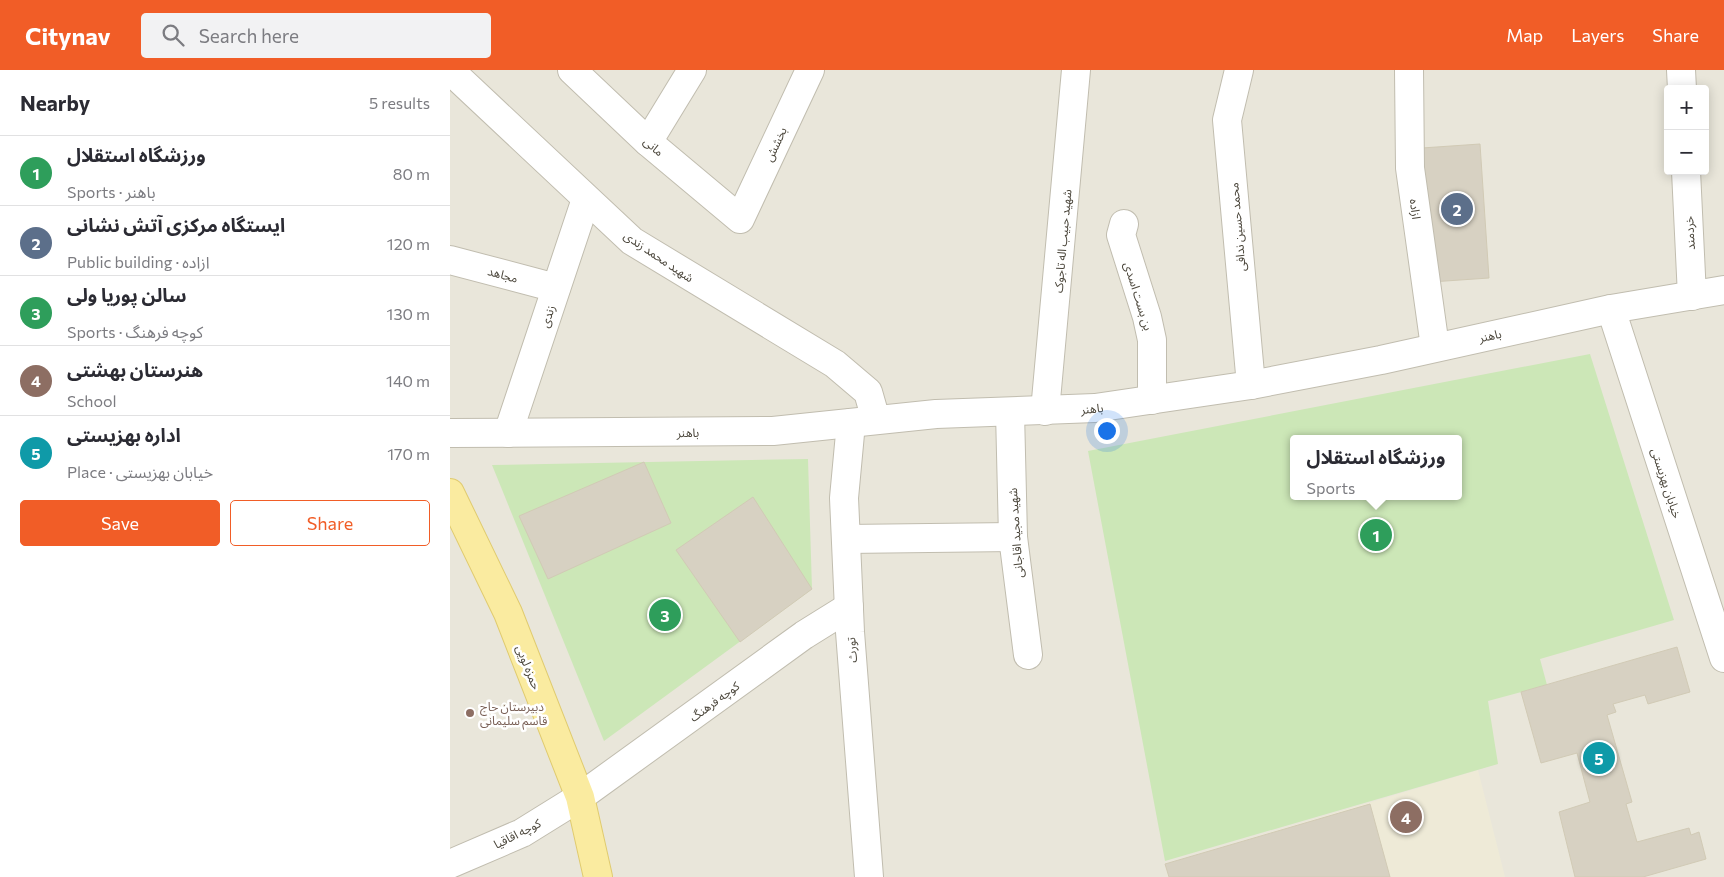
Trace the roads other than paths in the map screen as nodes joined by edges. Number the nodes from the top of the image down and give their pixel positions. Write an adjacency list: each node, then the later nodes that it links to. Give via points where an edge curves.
1 (572, 70): 10 (street, مانی)
2 (692, 70): 10 (street)
3 (810, 70): 13 (street, بخشش)
4 (1076, 70): 23 (street, شهید حبیب اله تاجوک)
5 (1239, 70): 21 (street, محمد حسین ندافی, via 1227,120)
6 (1409, 70): 20 (street, ازاده, via 1410,168)
7 (1681, 70): 9 (street)
8 (450, 74): 12 (street, شهید محمد زندی, via 455,75)
9 (1682, 85)
10 (648, 142): 13 (street, مانی)
11 (1686, 175): 18 (street, خردمند)
12 (586, 199): 16 (street, زندی); 25 (street, شهید محمد زندی, via 632,241 835,364 868,392)
13 (740, 219)
14 (1124, 224): 22 (street, بن بست اسدی, via 1121,235 1152,340)
15 (450, 260): 16 (street, مجاهد)
16 (556, 288): 27 (street, زندی)
17 (1724, 290): 18 (street, باهنر)
18 (1692, 296): 19 (street, باهنر)
19 (1610, 309): 20 (street, باهنر); 33 (street, خیابان بهزیستی)
20 (1435, 347): 21 (street, باهنر)
21 (1252, 385): 22 (street, باهنر)
22 (1152, 400): 23 (street, باهنر)
23 (1045, 411): 24 (street, باهنر)
24 (1010, 412): 25 (street, باهنر, via 936,414); 29 (street, شهید مجید اقاجانی)
25 (864, 422): 27 (street, باهنر, via 773,431); 30 (street, تورث, via 844,498)
26 (450, 433): 27 (street, باهنر)
27 (508, 434)
28 (450, 493): 34 (main road, حمزه لویی, via 508,613)
29 (1013, 536): 30 (street); 32 (street, شهید مجید اقاجانی)
30 (846, 539): 31 (street, تورث)
31 (849, 607): 34 (street, کوچه فرهنگ); 37 (street, تورث)
32 (1028, 655)
33 (1724, 658)
34 (580, 797): 35 (street, کوچه اقاقیا, via 522,833); 36 (main road, حمزه لویی)
35 (450, 864)
36 (598, 877)
37 (869, 877)

